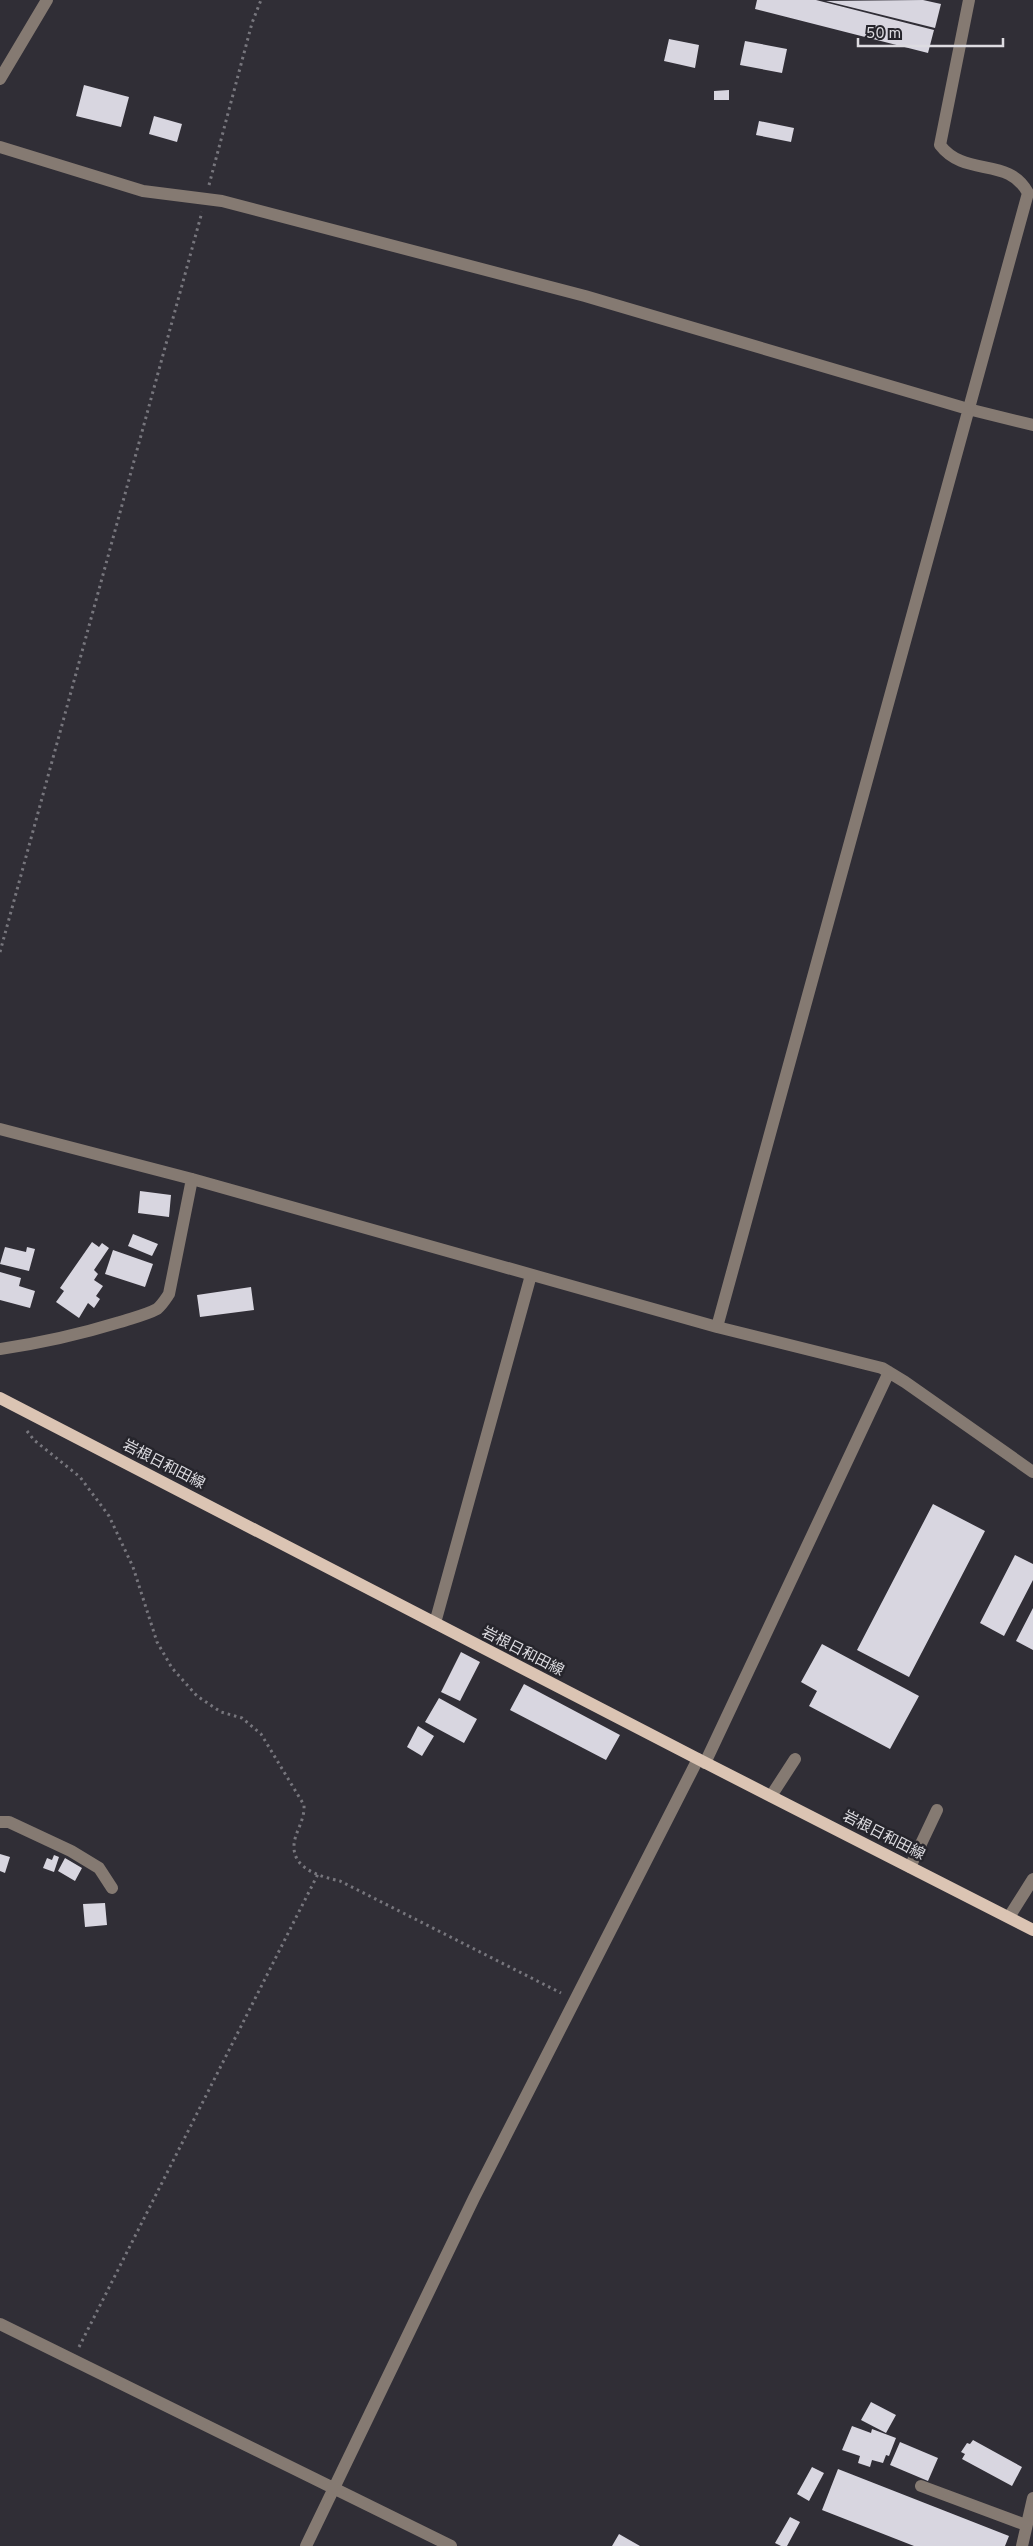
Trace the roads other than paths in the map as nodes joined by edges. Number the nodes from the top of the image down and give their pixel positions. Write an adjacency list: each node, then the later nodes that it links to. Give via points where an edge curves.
1 (47, 0): 3 (street)
2 (969, 0): 5 (street, via 940,145 948,156 956,160 1009,173 1022,180 1028,193)
3 (0, 79)
4 (0, 147): 5 (street, via 143,191 222,201 586,296)
5 (968, 409): 6 (street); 10 (street)
6 (1033, 425)
7 (0, 1129): 8 (street)
8 (192, 1179): 9 (street); 11 (street, via 169,1294 163,1304 156,1310 97,1329 42,1343)
9 (531, 1275): 10 (street); 15 (street)
10 (717, 1327): 12 (street)
11 (0, 1349)
12 (889, 1372): 14 (street); 17 (street)
13 (0, 1398): 15 (main road, 岩根日和田線)
14 (1033, 1472)
15 (435, 1623): 17 (main road, 岩根日和田線)
16 (795, 1759): 18 (street)
17 (702, 1761): 18 (main road, 岩根日和田線); 28 (street, via 474,2198)
18 (771, 1796): 21 (main road, 岩根日和田線)
19 (937, 1810): 21 (street)
20 (0, 1822): 23 (street, via 9,1822 71,1850 99,1868)
21 (910, 1867): 24 (main road, 岩根日和田線)
22 (1033, 1879): 24 (street)
23 (112, 1888)
24 (1009, 1917): 25 (main road, 岩根日和田線)
25 (1033, 1930)
26 (0, 2324): 28 (street)
27 (922, 2486): 30 (street)
28 (334, 2490): 31 (street); 32 (street)
29 (1033, 2498): 30 (street)
30 (1026, 2525): 33 (street)
31 (306, 2546)
32 (451, 2546)
33 (1022, 2546)

